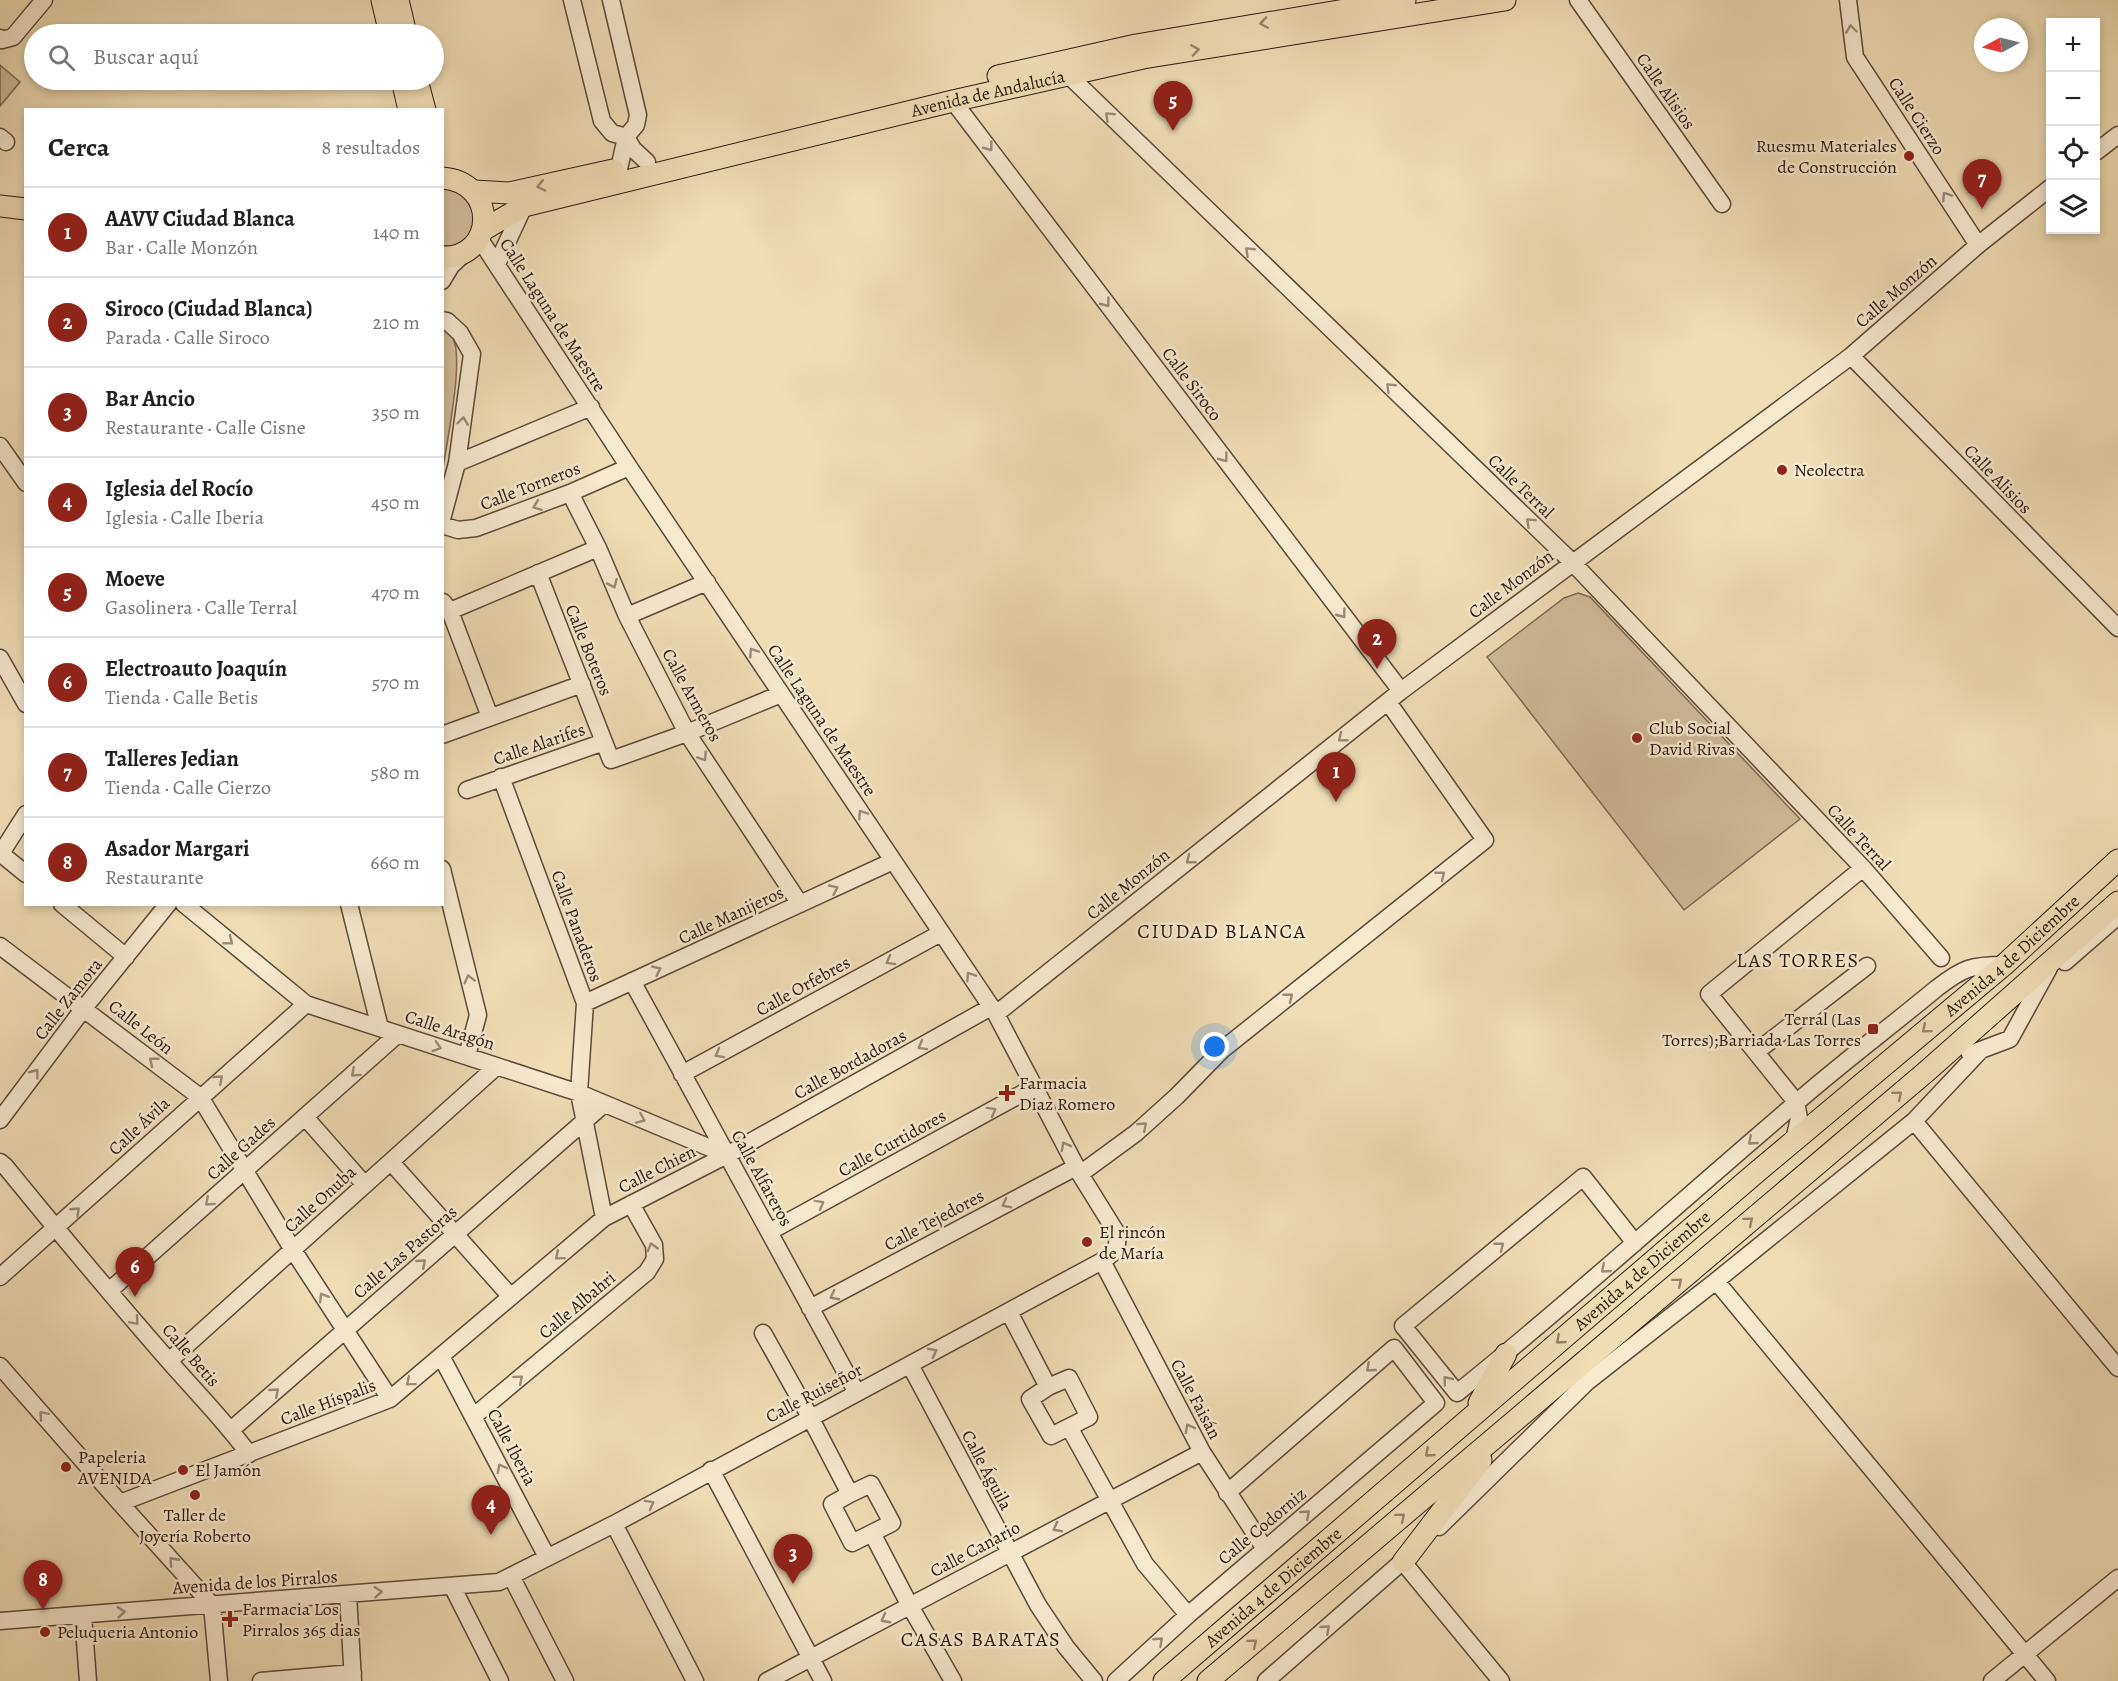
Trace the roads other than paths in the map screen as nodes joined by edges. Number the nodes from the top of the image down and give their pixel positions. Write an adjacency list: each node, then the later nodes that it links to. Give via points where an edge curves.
1 (44, 0): 12 (street, via 13,37)
2 (382, 0): 10 (main road)
3 (398, 0): 11 (main road)
4 (572, 0): 20 (street, via 602,121 612,133)
5 (611, 0): 20 (street, via 638,114 636,125)
6 (1405, 0): 13 (main road, Avenida de Andalucía, one-way to 13, via 1136,45)
7 (1505, 0): 13 (main road, Avenida de Andalucía, one-way to 7)
8 (1578, 0): 27 (street, Calle Alisios)
9 (1848, 0): 32 (street, Calle Cierzo, one-way to 9, via 1855,57)
10 (388, 24)
11 (404, 24)
12 (0, 38)
13 (1061, 69): 16 (main road, Avenida de Andalucía); 22 (main road, Avenida de Andalucía); 47 (street, Calle Terral, one-way to 13)
14 (404, 90): 17 (main road)
15 (420, 90): 18 (main road)
16 (953, 101): 29 (main road, Avenida de Andalucía); 58 (street, Calle Siroco, one-way to 58)
17 (409, 108)
18 (424, 108)
19 (2118, 135): 21 (street)
20 (626, 137): 22 (street); 23 (street)
21 (2100, 149)
22 (647, 162): 23 (main road, Avenida de Andalucía)
23 (619, 169): 25 (main road, Avenida de Andalucía, one-way to 25, via 509,193)
24 (446, 173): 25 (main road)
25 (474, 191): 31 (main road, via 484,220)
26 (2046, 191): 32 (street, Calle Monzón)
27 (1722, 204)
28 (0, 206): 30 (main road)
29 (524, 206): 31 (main road, Avenida de Andalucía); 34 (street)
30 (24, 209)
31 (476, 240): 33 (main road, Avenida de Andalucía, via 457,256); 34 (street, Calle Laguna de Maestre); 35 (street)
32 (1978, 245): 37 (street, Calle Monzón)
33 (444, 257)
34 (497, 264): 38 (street, Calle Laguna de Maestre)
35 (444, 278)
36 (444, 320): 40 (street, one-way to 36, via 472,354 460,333)
37 (1851, 356): 47 (street, Calle Monzón); 52 (street, Calle Alisios)
38 (591, 407): 40 (street); 41 (street, Calle Laguna de Maestre)
39 (0, 446): 42 (street)
40 (457, 463): 44 (street)
41 (629, 467): 43 (street, Calle Torneros); 49 (street, Calle Laguna de Maestre)
42 (24, 480)
43 (570, 494): 45 (street, Calle Torneros, one-way to 45, via 476,528 458,530); 46 (street, Calle Armeros)
44 (444, 512)
45 (444, 526)
46 (598, 548): 48 (street); 51 (street, Calle Armeros, one-way to 51)
47 (1572, 562): 58 (street, Calle Monzón); 69 (street, Calle Terral)
48 (538, 573): 50 (street); 55 (street, Calle Boteros)
49 (707, 582): 51 (street); 56 (street, Calle Laguna de Maestre, one-way to 49)
50 (446, 606): 59 (street)
51 (627, 616): 60 (street, Calle Armeros)
52 (2118, 628)
53 (0, 658): 54 (street)
54 (19, 676): 57 (street)
55 (582, 684): 59 (street); 62 (street, Calle Boteros)
56 (781, 694): 60 (street, Calle Alarifes); 68 (street, Calle Laguna de Maestre, one-way to 56)
57 (24, 696)
58 (1394, 696): 93 (street, Calle Monzón, one-way to 93); 116 (street, Calle Siroco, one-way to 58, via 1136,1133 1222,1050 1485,840)
59 (490, 717): 61 (street)
60 (687, 733): 62 (street, Calle Alarifes, via 611,760); 73 (street, Calle Armeros, one-way to 73)
61 (444, 734)
62 (604, 742): 63 (street, Calle Alarifes)
63 (501, 777): 64 (street, Calle Alarifes); 90 (street, Calle Panaderos)
64 (467, 790)
65 (24, 817): 66 (street)
66 (0, 854): 70 (street)
67 (2118, 860): 85 (main road, Avenida 4 de Diciembre)
68 (894, 861): 73 (street, Calle Manijeros, one-way to 68); 79 (street, Calle Laguna de Maestre)
69 (1863, 868): 82 (street, Calle Terral); 97 (street, via 1709,994)
70 (24, 872)
71 (444, 877): 98 (street, one-way to 71, via 478,1015)
72 (2118, 902): 83 (main road, Avenida 4 de Diciembre)
73 (800, 904): 87 (street, Calle Manijeros, one-way to 73)
74 (64, 906): 81 (street)
75 (166, 906): 81 (street, Calle Zamora)
76 (186, 906): 91 (street, Calle Aragón, one-way to 91)
77 (350, 906): 94 (street)
78 (2118, 916): 88 (street)
79 (941, 933): 93 (street, Calle Laguna de Maestre, one-way to 79); 101 (street, Calle Orfebres, one-way to 101)
80 (0, 946): 92 (street, Calle León)
81 (126, 957): 92 (street, Calle Zamora)
82 (1941, 958): 84 (street); 89 (street)
83 (2052, 962): 88 (street); 100 (main road, Avenida 4 de Diciembre)
84 (1977, 965): 85 (street); 89 (street, via 1957,972)
85 (2004, 965): 111 (main road, Avenida 4 de Diciembre, one-way to 111)
86 (1867, 966): 97 (street)
87 (633, 981): 90 (street, Calle Manijeros); 101 (street, Calle Alfareros)
88 (2040, 985): 96 (street, via 2010,1039)
89 (1937, 988): 105 (street)
90 (585, 1003): 103 (street, Calle Panaderos)
91 (306, 1004): 94 (street, Calle Aragón); 104 (street, Calle Ávila, one-way to 91)
92 (84, 1008): 104 (street, Calle León, one-way to 92); 108 (street, Calle Zamora, one-way to 92)
93 (994, 1011): 102 (street, Calle Laguna de Maestre); 112 (street, Calle Bordadoras, one-way to 112)
94 (380, 1028): 95 (street, Calle Aragón)
95 (398, 1034): 98 (street, Calle Aragón, one-way to 98); 107 (street, Calle Gades, one-way to 107)
96 (1980, 1051): 100 (street); 110 (street)
97 (1756, 1052): 105 (street)
98 (467, 1056): 99 (street, Calle Aragón)
99 (497, 1066): 103 (street, Calle Aragón); 114 (street, Calle Onuba)
100 (1927, 1071): 148 (main road, Avenida 4 de Diciembre, one-way to 100)
101 (682, 1074): 112 (street, Calle Alfareros)
102 (1034, 1087): 116 (street, Calle Laguna de Maestre, one-way to 102); 121 (street, Calle Curtidores, one-way to 102)
103 (579, 1093): 106 (street, Calle Aragón); 109 (street, Calle Panaderos)
104 (200, 1097): 115 (street); 120 (street, Calle Ávila, one-way to 104)
105 (1796, 1102): 111 (street, via 1799,1118); 124 (street, one-way to 124)
106 (604, 1104): 109 (street, Calle Las Pastoras); 112 (street, Calle Aragón, one-way to 112)
107 (305, 1117): 115 (street, Calle Gades); 117 (street)
108 (0, 1120)
109 (585, 1121): 119 (street, Calle Panaderos); 123 (street, Calle Las Pastoras)
110 (1914, 1121): 128 (street); 140 (street)
111 (1794, 1140): 144 (main road, Avenida 4 de Diciembre, one-way to 144)
112 (727, 1155): 118 (street, Calle Chien); 121 (street, Calle Alfareros)
113 (0, 1162): 120 (street, Calle Betis)
114 (391, 1162): 117 (street, Calle Onuba); 123 (street)
115 (246, 1170): 125 (street); 129 (street, Calle Gades, one-way to 129)
116 (1078, 1170): 122 (street, Calle Laguna de Maestre); 131 (street, Calle Tejedores, one-way to 131)
117 (365, 1185): 125 (street, Calle Onuba)
118 (631, 1204): 119 (street, Calle Chien); 145 (street, Calle Albahri, one-way to 118, via 646,1272 655,1259 654,1245)
119 (604, 1218): 130 (street, Calle Híspalis, one-way to 130)
120 (56, 1229): 127 (street, Calle Ávila); 129 (street, Calle Betis)
121 (769, 1232): 131 (street, Calle Alfareros)
122 (1116, 1232): 126 (street, Calle Ruiseñor, via 1117,1248)
123 (455, 1234): 130 (street); 133 (street, Calle Las Pastoras, one-way to 123)
124 (1635, 1243): 135 (street, one-way to 135); 135 (street, one-way to 124, via 1457,1393 1403,1326 1583,1178)
125 (293, 1250): 133 (street, one-way to 125); 137 (street, Calle Onuba)
126 (1102, 1261): 132 (street, Calle Ruiseñor); 150 (street, Calle Faisán, one-way to 126)
127 (0, 1277)
128 (1716, 1281): 162 (street, via 1587,1382); 172 (street)
129 (109, 1292): 137 (street, Calle Betis, one-way to 137)
130 (511, 1297): 136 (street, Calle Híspalis)
131 (810, 1308): 142 (street, Calle Alfareros)
132 (1009, 1312): 138 (street, Calle Ruiseñor, one-way to 132); 141 (street)
133 (344, 1331): 143 (street); 149 (street, Calle Las Pastoras, one-way to 133)
134 (763, 1333): 146 (street)
135 (1506, 1354): 144 (main road)
136 (441, 1356): 143 (street, Calle Híspalis, one-way to 143); 145 (street, Calle Iberia)
137 (169, 1361): 149 (street, Calle Betis)
138 (910, 1365): 142 (street, Calle Ruiseñor); 160 (street, Calle Águila)
139 (0, 1366): 156 (street, one-way to 139)
140 (2118, 1368)
141 (1048, 1387): 147 (street, via 1030,1399 1051,1436); 147 (street, via 1069,1377 1089,1417)
142 (857, 1393): 146 (street, Calle Ruiseñor)
143 (390, 1399): 151 (street, Calle Híspalis)
144 (1473, 1415): 186 (main road, Avenida 4 de Diciembre, one-way to 186)
145 (474, 1416): 161 (street, Calle Iberia, one-way to 145)
146 (810, 1417): 152 (street, Calle Ruiseñor); 154 (street)
147 (1068, 1427): 155 (street)
148 (1505, 1428): 162 (main road); 187 (main road, Avenida 4 de Diciembre, one-way to 148)
149 (231, 1430): 151 (street, Calle Betis)
150 (1202, 1452): 153 (street, Calle Faisán); 155 (street, Calle Canario)
151 (249, 1454): 156 (street, Calle Híspalis)
152 (711, 1470): 157 (street, Calle Ruiseñor, one-way to 152); 173 (street)
153 (1227, 1493): 159 (street, Calle Faisán); 159 (street, Calle Codorniz, one-way to 153, via 1436,1403 1394,1348)
154 (850, 1494): 158 (street, via 832,1504 852,1543); 158 (street, via 871,1484 892,1524)
155 (1109, 1501): 160 (street, Calle Canario, one-way to 160); 170 (street, via 1145,1564)
156 (120, 1503): 167 (street, one-way to 156)
157 (614, 1524): 161 (street, Calle Ruiseñor); 180 (street)
158 (872, 1533): 168 (street)
159 (1265, 1549): 170 (street, Calle Codorniz)
160 (1009, 1554): 168 (street, Calle Canario); 184 (street, Calle Águila, via 1066,1647)
161 (547, 1557): 163 (street, Calle Ruiseñor)
162 (1403, 1562): 188 (street, one-way to 162); 189 (street)
163 (511, 1576): 165 (street, Avenida de los Pirralos, via 499,1582); 179 (street)
164 (2118, 1578): 172 (street)
165 (452, 1586): 166 (street, Avenida de los Pirralos, one-way to 165); 178 (street)
166 (348, 1594): 167 (street, Avenida de los Pirralos); 174 (street)
167 (212, 1605): 169 (street, Avenida de los Pirralos, one-way to 167); 176 (street)
168 (910, 1606): 173 (street, Calle Canario, one-way to 173); 183 (street)
169 (83, 1615): 171 (street, Avenida de los Pirralos); 175 (street)
170 (1188, 1615): 185 (street, Calle Codorniz, one-way to 170)
171 (0, 1621)
172 (2024, 1654): 190 (street); 191 (street)
173 (811, 1658): 181 (street, Calle Canario); 182 (street)
174 (353, 1677): 177 (street)
175 (88, 1681)
176 (219, 1681)
177 (261, 1681)
178 (500, 1681)
179 (565, 1681)
180 (695, 1681)
181 (767, 1681)
182 (823, 1681)
183 (953, 1681)
184 (1094, 1681)
185 (1116, 1681)
186 (1164, 1681)
187 (1208, 1681)
188 (1266, 1681)
189 (1501, 1681)
190 (1992, 1681)
191 (2047, 1681)

